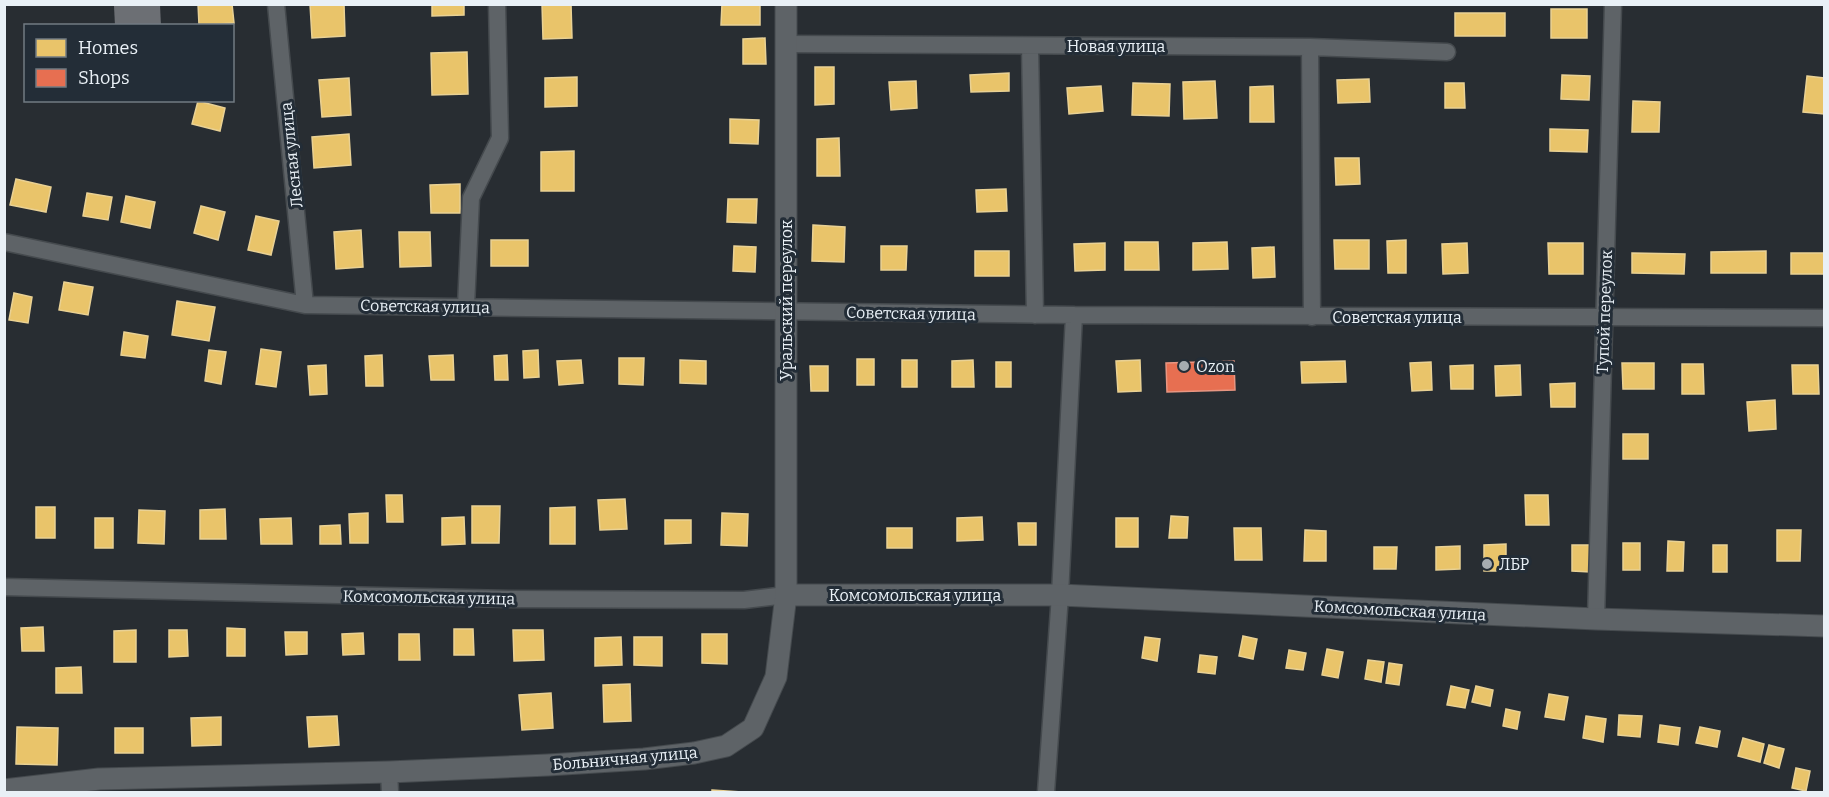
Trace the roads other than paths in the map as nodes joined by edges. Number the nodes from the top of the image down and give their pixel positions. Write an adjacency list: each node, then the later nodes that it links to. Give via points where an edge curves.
1 (276, 4): 10 (street, Лесная улица)
2 (496, 4): 11 (street, via 500,138 471,198)
3 (786, 4): 5 (street, Уральский переулок)
4 (1613, 4): 16 (street, Тупой переулок)
5 (786, 44): 6 (street, Новая улица); 12 (street, Уральский переулок)
6 (1030, 46): 7 (street, Новая улица); 13 (street)
7 (1310, 47): 8 (street, Новая улица); 15 (street)
8 (1447, 52)
9 (4, 242): 10 (street, Советская улица)
10 (305, 305): 11 (street, Советская улица)
11 (466, 306): 12 (street, Советская улица)
12 (786, 311): 13 (street, Советская улица); 19 (street, Уральский переулок)
13 (1035, 315): 14 (street, Советская улица)
14 (1074, 315): 15 (street, Советская улица); 20 (street)
15 (1312, 317): 16 (street, Советская улица)
16 (1603, 317): 17 (street, Советская улица); 21 (street, Тупой переулок)
17 (1824, 318)
18 (4, 586): 19 (street, Комсомольская улица, via 509,599 744,600)
19 (786, 595): 20 (street, Комсомольская улица); 23 (street, Больничная улица, via 776,677 753,728 726,746 644,759)
20 (1059, 595): 21 (street, Комсомольская улица); 25 (street)
21 (1596, 619): 22 (street, Комсомольская улица)
22 (1824, 626)
23 (390, 782): 24 (street, Больничная улица, via 99,779)
24 (4, 790)
25 (1046, 792)

